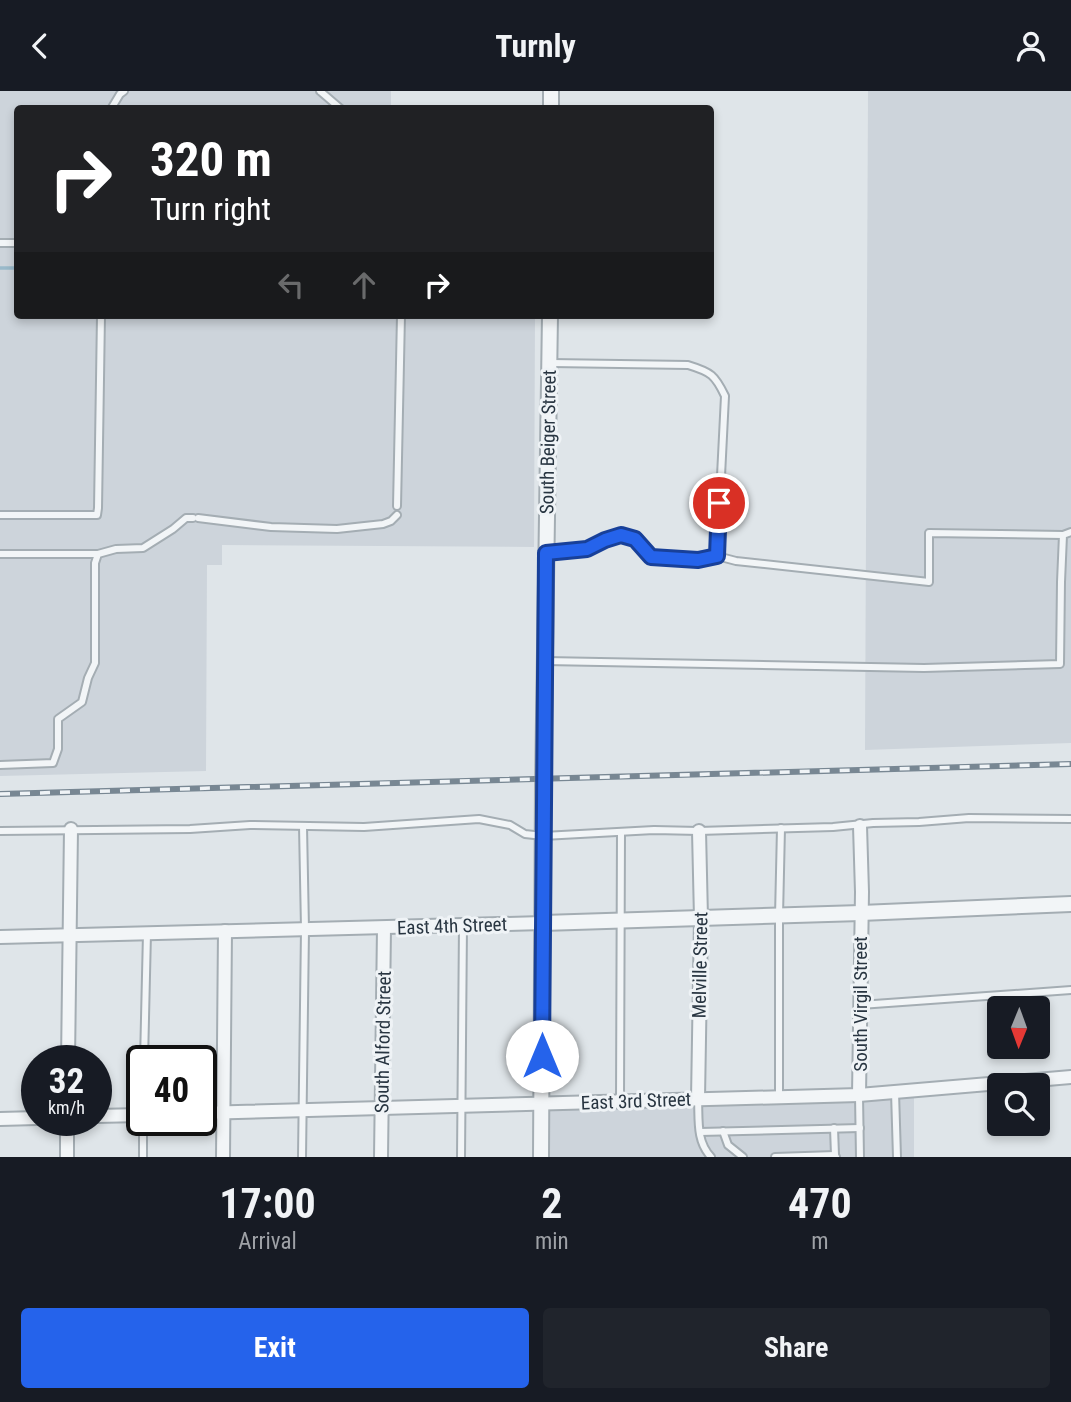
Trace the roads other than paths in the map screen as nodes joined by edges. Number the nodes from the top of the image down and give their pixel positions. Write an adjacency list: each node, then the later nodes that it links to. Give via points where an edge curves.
1 (124, 91): 3 (lane)
2 (320, 91): 4 (lane)
3 (113, 105)
4 (336, 105)
5 (101, 319): 10 (lane, via 97,516)
6 (401, 319): 9 (lane)
7 (550, 319): 8 (street, South Beiger Street)
8 (549, 363): 14 (street, South Beiger Street); 17 (lane, via 688,365 717,380 725,397)
9 (397, 506)
10 (0, 515)
11 (397, 515): 16 (lane, via 383,524 337,529 186,518 143,548)
12 (1071, 532): 13 (lane)
13 (1063, 535): 17 (lane, via 929,533 929,582); 18 (lane, via 1060,664 924,668)
14 (546, 553): 17 (lane, via 587,549 621,535 635,539 651,557 698,560); 18 (street, South Beiger Street)
15 (0, 554): 16 (lane)
16 (98, 554): 19 (lane, via 95,663 82,702 58,719 53,762)
17 (717, 556)
18 (545, 661): 28 (street, South Beiger Street)
19 (0, 765)
20 (1071, 820): 21 (lane, via 970,818)
21 (860, 826): 23 (lane); 30 (street, South Virgil Street)
22 (303, 827): 24 (lane); 28 (lane, via 479,819); 37 (lane)
23 (781, 828): 26 (lane); 31 (lane)
24 (71, 829): 25 (lane); 40 (street)
25 (0, 831)
26 (699, 831): 27 (lane); 32 (street, Melville Street)
27 (621, 832): 28 (lane); 33 (lane)
28 (543, 836): 34 (street, South Beiger Street)
29 (1071, 904): 30 (street, East 4th Street)
30 (861, 913): 31 (street, East 4th Street); 43 (street, South Virgil Street)
31 (779, 916): 32 (street, East 4th Street); 49 (lane)
32 (701, 918): 33 (street, East 4th Street); 50 (street, Melville Street)
33 (620, 921): 34 (street, East 4th Street); 51 (lane)
34 (543, 923): 35 (street, East 4th Street); 52 (street, South Beiger Street)
35 (463, 925): 36 (street, East 4th Street); 53 (lane)
36 (384, 927): 37 (street, East 4th Street); 54 (street, South Alford Street)
37 (305, 929): 38 (street, East 4th Street); 55 (lane)
38 (225, 932): 39 (street, East 4th Street); 57 (street)
39 (147, 933): 40 (street, East 4th Street); 45 (lane)
40 (69, 936): 41 (street, East 4th Street); 44 (street)
41 (0, 937)
42 (1071, 990): 43 (lane)
43 (859, 1005): 48 (street, South Virgil Street)
44 (68, 1045)
45 (144, 1045)
46 (1071, 1077): 47 (street, East 3rd Street)
47 (895, 1092): 48 (street, East 3rd Street); 78 (lane)
48 (859, 1095): 49 (street, East 3rd Street); 61 (lane)
49 (779, 1097): 50 (street, East 3rd Street)
50 (698, 1099): 51 (street, East 3rd Street); 63 (lane)
51 (620, 1101): 52 (street, East 3rd Street)
52 (542, 1104): 53 (street, East 3rd Street); 73 (street, South Beiger Street)
53 (461, 1105): 54 (street, East 3rd Street); 72 (lane)
54 (382, 1107): 55 (street, East 3rd Street); 71 (street, South Alford Street)
55 (302, 1110): 57 (street, East 3rd Street); 70 (lane)
56 (217, 1113): 57 (street, East 3rd Street)
57 (224, 1113): 69 (street)
58 (21, 1118): 59 (street)
59 (0, 1119)
60 (834, 1128): 61 (lane); 62 (lane); 66 (lane)
61 (860, 1128): 77 (lane)
62 (723, 1131): 63 (lane); 75 (lane, via 728,1145)
63 (700, 1132): 74 (lane)
64 (67, 1136): 67 (street)
65 (142, 1136): 68 (lane)
66 (835, 1156): 76 (lane)
67 (67, 1157)
68 (143, 1157)
69 (223, 1157)
70 (302, 1157)
71 (381, 1157)
72 (461, 1157)
73 (541, 1157)
74 (711, 1157)
75 (743, 1157)
76 (775, 1157)
77 (860, 1157)
78 (897, 1157)

